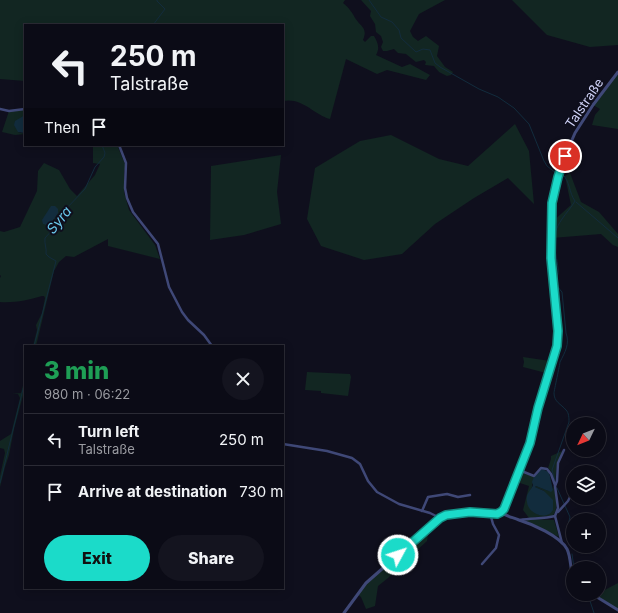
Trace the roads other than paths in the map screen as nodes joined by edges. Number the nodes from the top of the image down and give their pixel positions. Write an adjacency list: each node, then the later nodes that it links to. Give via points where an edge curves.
1 (618, 72): 8 (street, Talstraße, via 575,133 556,185 552,203 551,258 558,331 557,346 530,443)
2 (0, 109): 3 (street)
3 (24, 109)
4 (119, 146): 5 (street, via 126,163 127,198 133,212 158,244 169,287 182,312)
5 (211, 345)
6 (284, 444): 12 (street, via 352,458 360,464 377,492 399,504)
7 (564, 450): 9 (street, via 558,464)
8 (519, 470): 9 (street, via 534,476 537,470 547,469); 13 (street, Talstraße)
9 (555, 486): 15 (street)
10 (470, 495): 12 (street, via 458,498 447,494 428,497)
11 (566, 503): 15 (street)
12 (422, 511): 17 (street)
13 (501, 512): 14 (street); 18 (street)
14 (490, 513): 17 (street, via 462,512); 21 (street, via 499,535 496,548)
15 (557, 513): 16 (street)
16 (555, 516): 18 (street); 19 (street)
17 (440, 518): 24 (street, via 366,583)
18 (520, 520): 19 (street, via 550,534)
19 (562, 543): 20 (street, via 566,547)
20 (570, 561)
21 (482, 564)
22 (603, 601): 23 (street)
23 (618, 610)
24 (344, 613)

